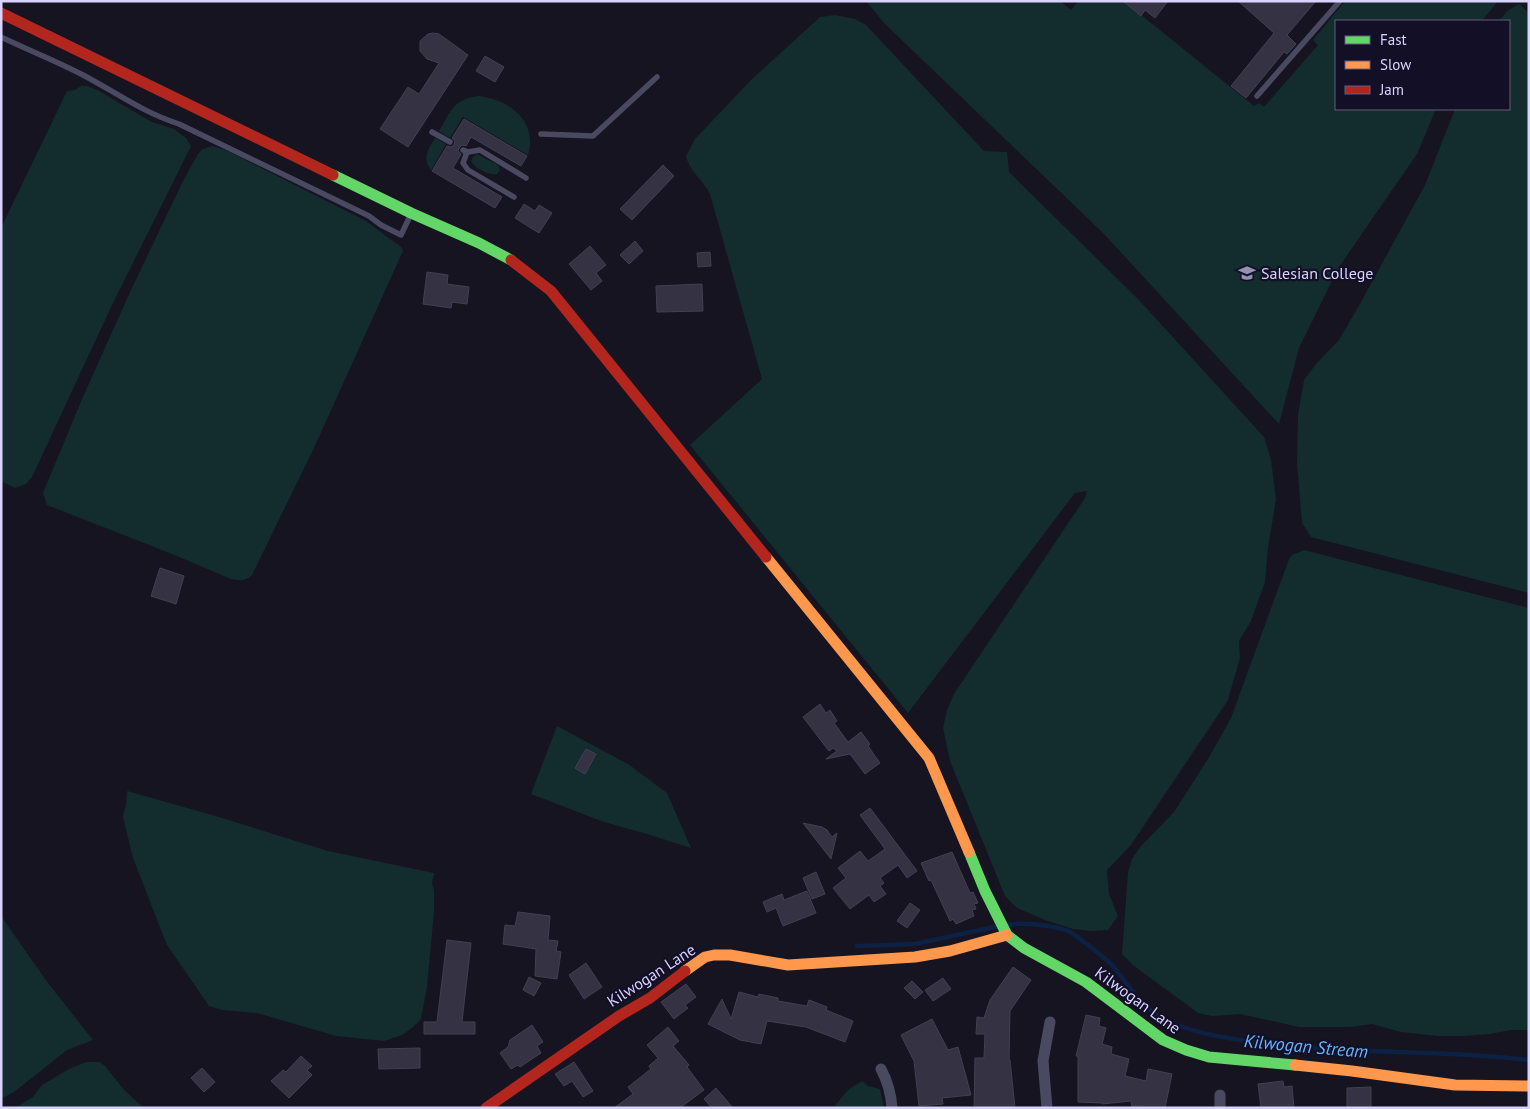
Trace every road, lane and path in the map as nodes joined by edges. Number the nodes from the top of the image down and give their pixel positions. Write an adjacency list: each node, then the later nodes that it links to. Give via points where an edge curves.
1 (1340, 1): 5 (lane)
2 (1, 13): 11 (street)
3 (1, 37): 11 (lane, via 82,74 144,111 180,124 369,216 400,235)
4 (657, 77): 7 (lane, via 588,138)
5 (1257, 96)
6 (432, 132): 8 (lane)
7 (542, 134)
8 (450, 142)
9 (526, 178): 10 (lane, via 480,150 464,151 463,164 468,170)
10 (514, 197)
11 (411, 212): 12 (street, via 516,263 551,291 929,758 985,891)
12 (1006, 932): 15 (street, Kilwogan Lane, via 1024,948 1086,982 1163,1040 1198,1054 1455,1085); 17 (street, Kilwogan Lane, via 950,951 915,957 788,965 722,954 705,958)
13 (1050, 1022): 19 (street, via 1043,1061)
14 (881, 1069): 18 (street, via 891,1095)
15 (1529, 1086)
16 (1220, 1095): 20 (street)
17 (486, 1108)
18 (892, 1108)
19 (1047, 1108)
20 (1220, 1108)

